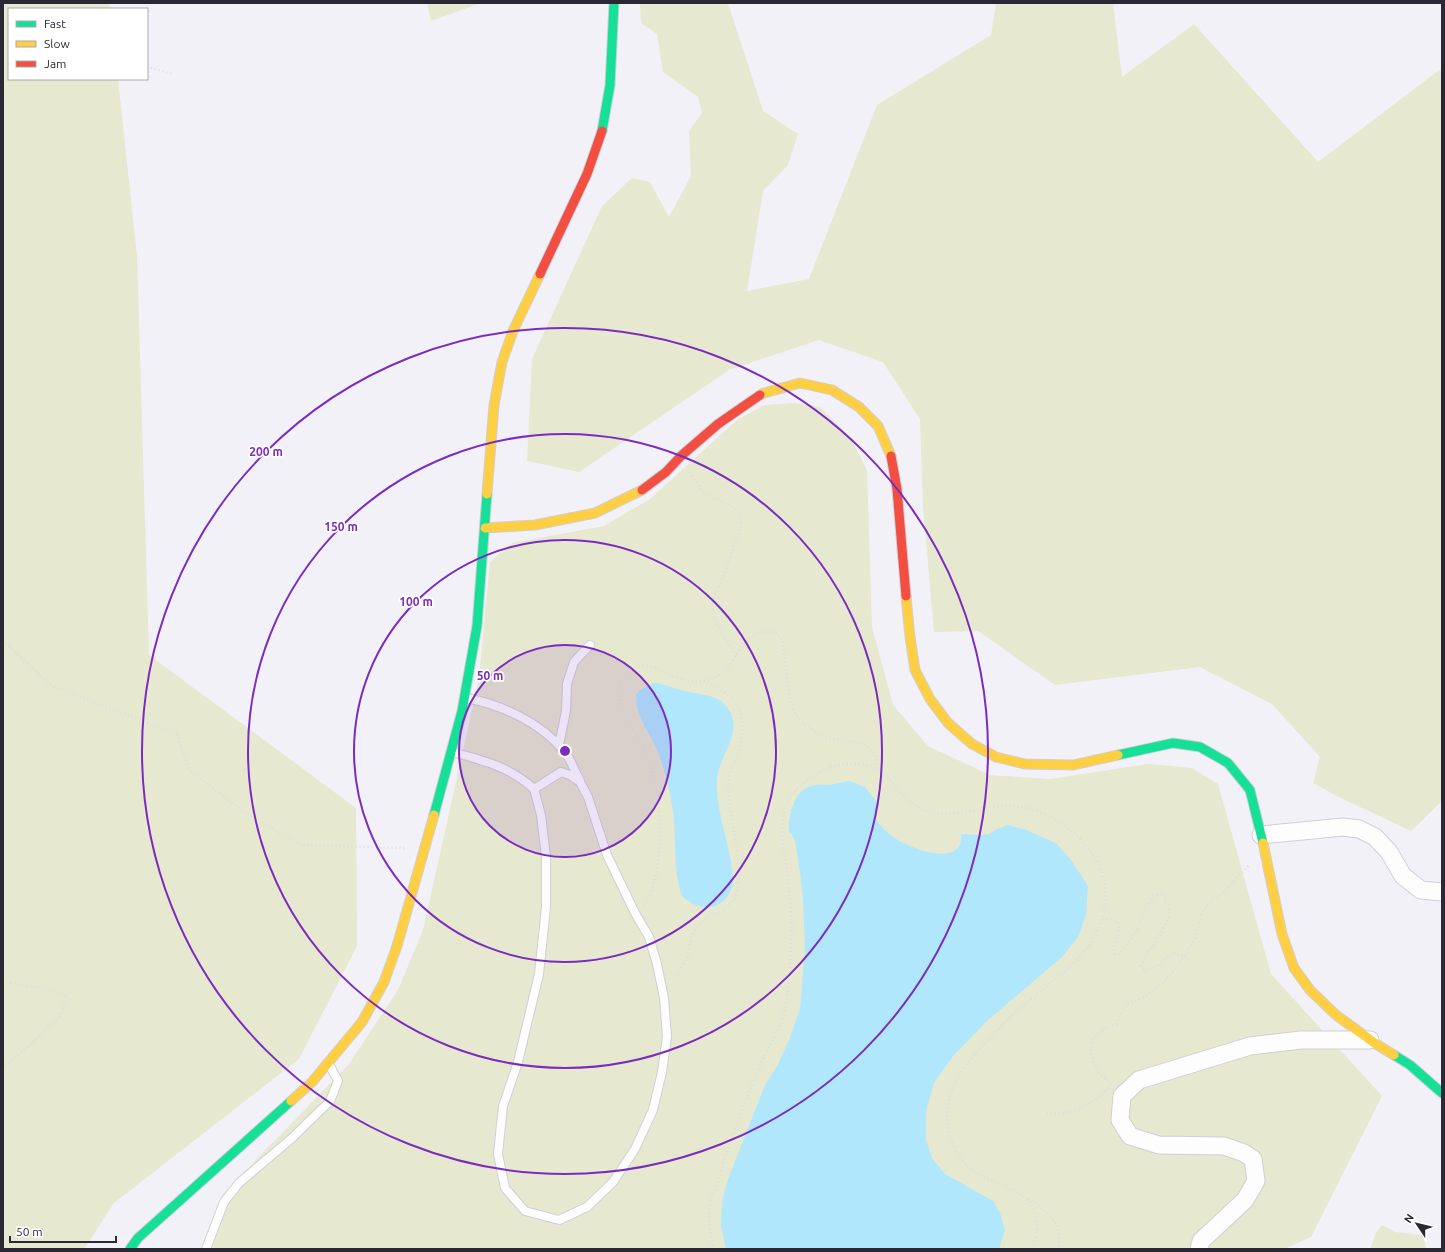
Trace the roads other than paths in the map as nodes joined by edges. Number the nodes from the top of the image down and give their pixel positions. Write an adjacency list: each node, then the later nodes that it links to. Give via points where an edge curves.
1 (614, 3): 2 (street, via 610,85 602,131 587,174 513,330 502,362 494,405)
2 (485, 528): 4 (street, via 477,626); 9 (street, via 535,525 595,513 639,492 666,472 718,424 764,393 800,383 832,390 859,407 878,426 891,453 897,489 915,670 930,699 948,723 972,744 996,757 1025,764 1073,765 1173,743 1200,748 1228,763 1250,790)
3 (590, 645): 5 (lane, via 574,662 567,684 566,711)
4 (464, 697): 5 (lane, via 520,717 547,733); 6 (street)
5 (559, 745): 7 (lane, via 566,752)
6 (452, 752): 8 (lane, via 508,770); 12 (street, via 397,946 384,982 362,1022)
7 (580, 782): 8 (lane, via 562,772); 8 (lane, via 588,797 607,855 649,937 664,998 666,1037 662,1072 653,1110 635,1149 613,1182 588,1207 559,1220 525,1211 506,1188 498,1154 503,1106 518,1062 539,974 545,914 546,857 541,815)
8 (534, 789)
9 (1261, 835): 10 (street, via 1343,827 1359,829 1375,837 1389,852 1403,876 1421,890); 11 (street, via 1282,934 1294,968 1310,990 1336,1016)
10 (1442, 892)
11 (1370, 1040): 13 (street, via 1410,1066); 16 (street, via 1301,1040 1250,1046 1118,1088 1122,1096 1120,1120 1130,1136 1159,1145 1224,1146 1253,1159 1256,1181 1245,1200 1200,1241)
12 (328, 1063): 14 (street, via 312,1082 138,1238); 15 (lane, via 338,1081 330,1101 292,1138 239,1183 224,1202)
13 (1442, 1093)
14 (130, 1249)
15 (206, 1249)
16 (1199, 1249)

